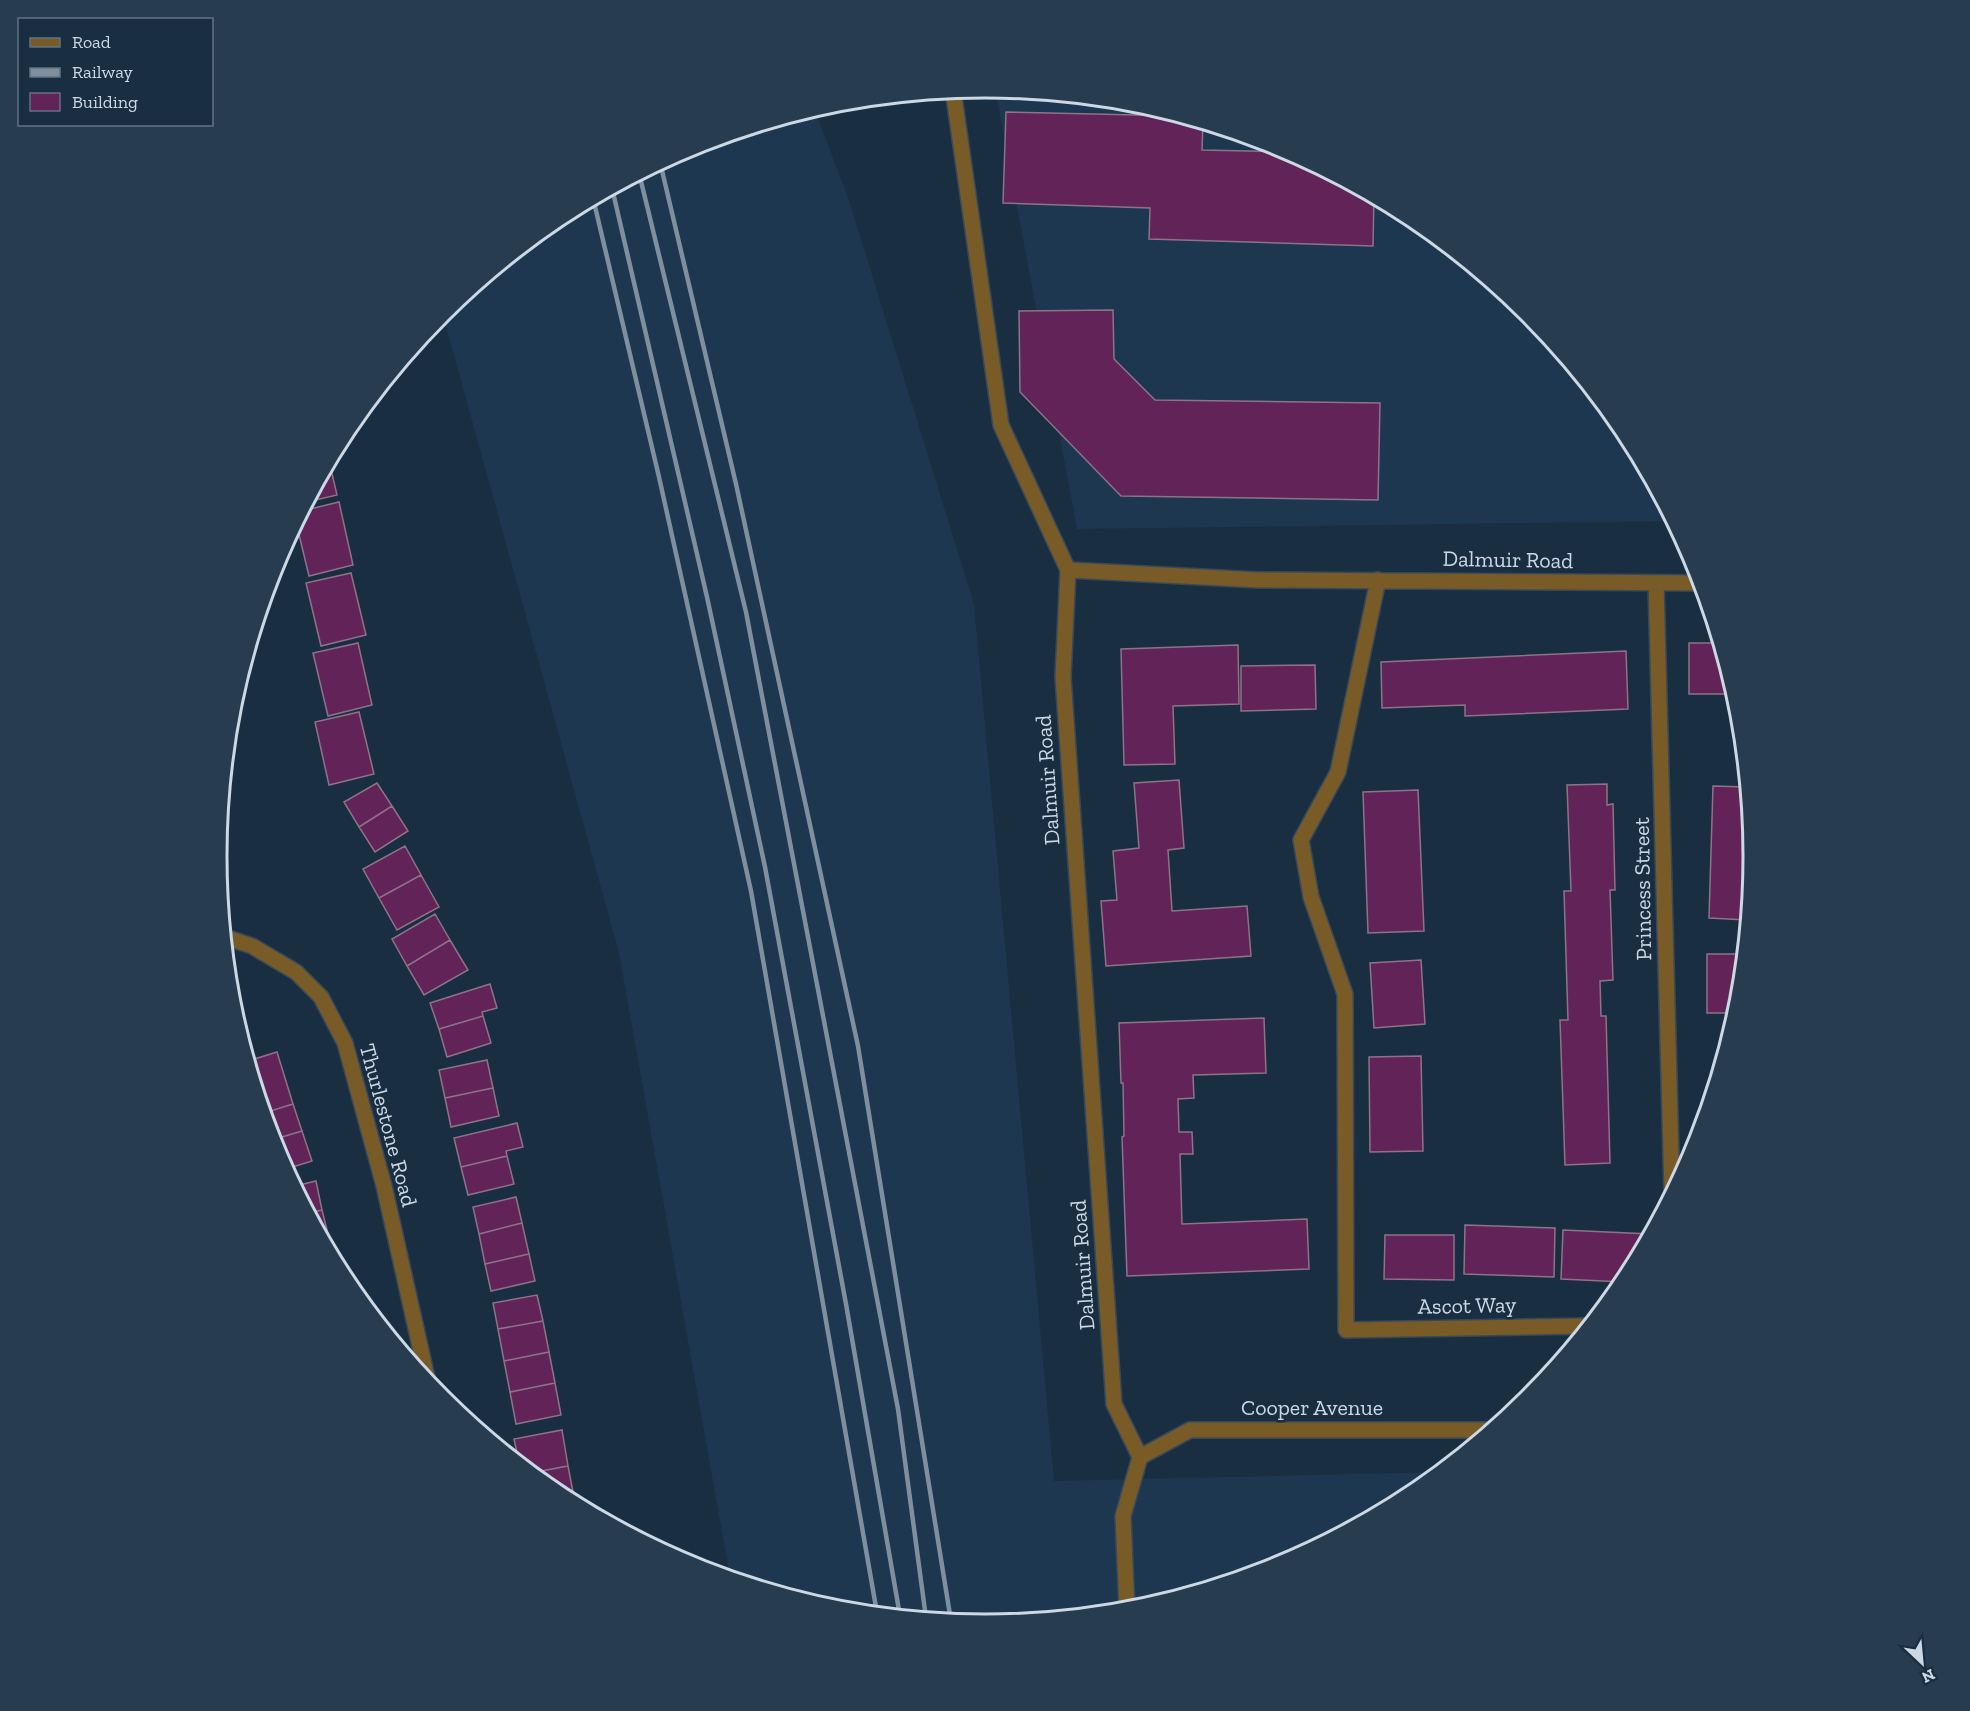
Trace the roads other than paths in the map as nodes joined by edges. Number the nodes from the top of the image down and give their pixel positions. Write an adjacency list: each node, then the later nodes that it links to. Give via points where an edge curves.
1 (953, 99): 2 (street, via 1001,425)
2 (1068, 570): 3 (street, Dalmuir Road, via 1259,580); 11 (street, Dalmuir Road, via 1063,677 1114,1404)
3 (1378, 580): 4 (street, Dalmuir Road); 8 (street, Ascot Way, via 1338,772 1301,840 1311,897 1345,994 1346,1330)
4 (1656, 583): 5 (street, Dalmuir Road); 7 (street, Princess Street)
5 (1692, 583)
6 (232, 939): 9 (street, Thurlestone Road, via 252,946 296,972 321,997 345,1043 384,1186)
7 (1672, 1176)
8 (1579, 1326)
9 (424, 1365)
10 (1479, 1430): 11 (street, Cooper Avenue, via 1190,1430)
11 (1140, 1457): 12 (street, via 1124,1516)
12 (1126, 1600)

